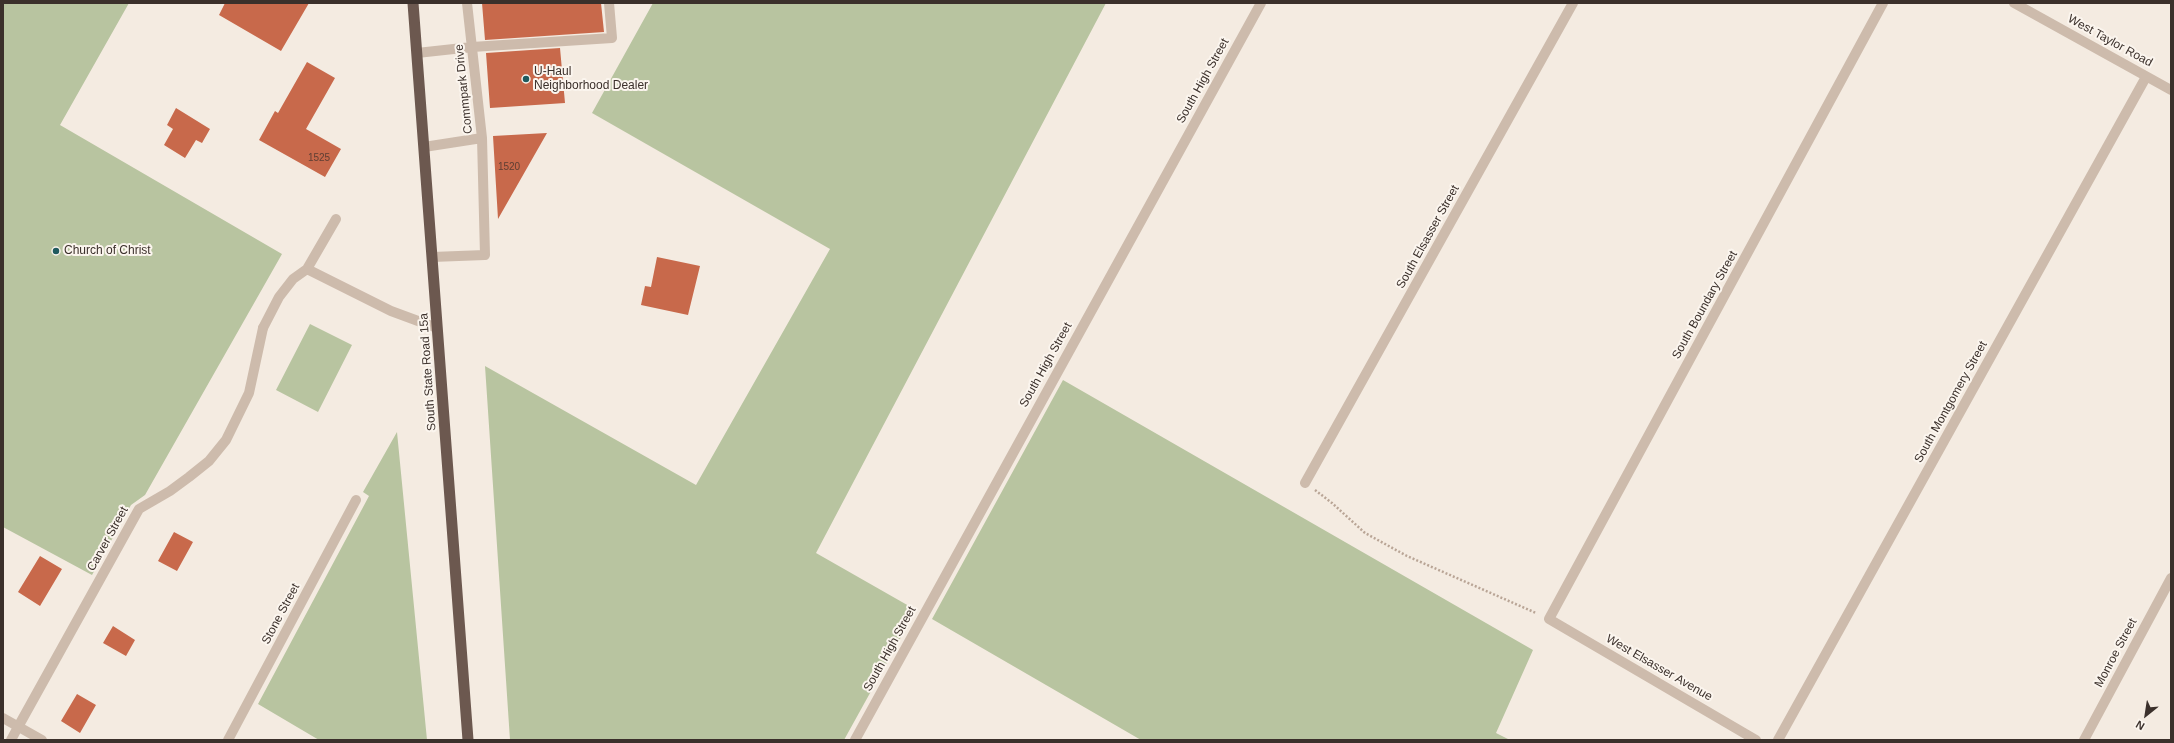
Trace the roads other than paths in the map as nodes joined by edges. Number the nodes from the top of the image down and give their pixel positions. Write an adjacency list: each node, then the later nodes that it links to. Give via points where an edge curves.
1 (413, 3): 9 (highway, South State Road 15a)
2 (467, 3): 8 (street, Commpark Drive)
3 (609, 3): 8 (street, via 612,38)
4 (1261, 3): 28 (street, South High Street)
5 (1573, 3): 18 (street, South Elsasser Street)
6 (1884, 3): 21 (street, South Boundary Street)
7 (2014, 3): 10 (street, West Taylor Road)
8 (472, 47): 9 (street); 12 (street, Commpark Drive)
9 (417, 53): 13 (highway, South State Road 15a)
10 (2146, 77): 11 (street, West Taylor Road); 30 (street, South Montgomery Street)
11 (2171, 90)
12 (482, 138): 13 (street, Commpark Drive); 15 (street, via 485,255)
13 (424, 147): 15 (highway, South State Road 15a)
14 (336, 219): 16 (street)
15 (432, 257): 17 (highway, South State Road 15a)
16 (307, 268): 17 (street, via 391,312); 23 (street, Carver Street, via 292,279 279,297 263,328 249,393 226,440 209,461 189,477 139,509)
17 (438, 328): 27 (highway, South State Road 15a)
18 (1305, 483)
19 (356, 500): 26 (street, Stone Street)
20 (2171, 578): 31 (street, Monroe Street)
21 (1549, 619): 29 (street, West Elsasser Avenue)
22 (3, 718): 23 (street)
23 (18, 726): 24 (street, Carver Street); 25 (street)
24 (10, 740)
25 (42, 740)
26 (228, 740)
27 (468, 740)
28 (855, 740)
29 (1756, 740)
30 (1778, 740)
31 (2084, 740)

